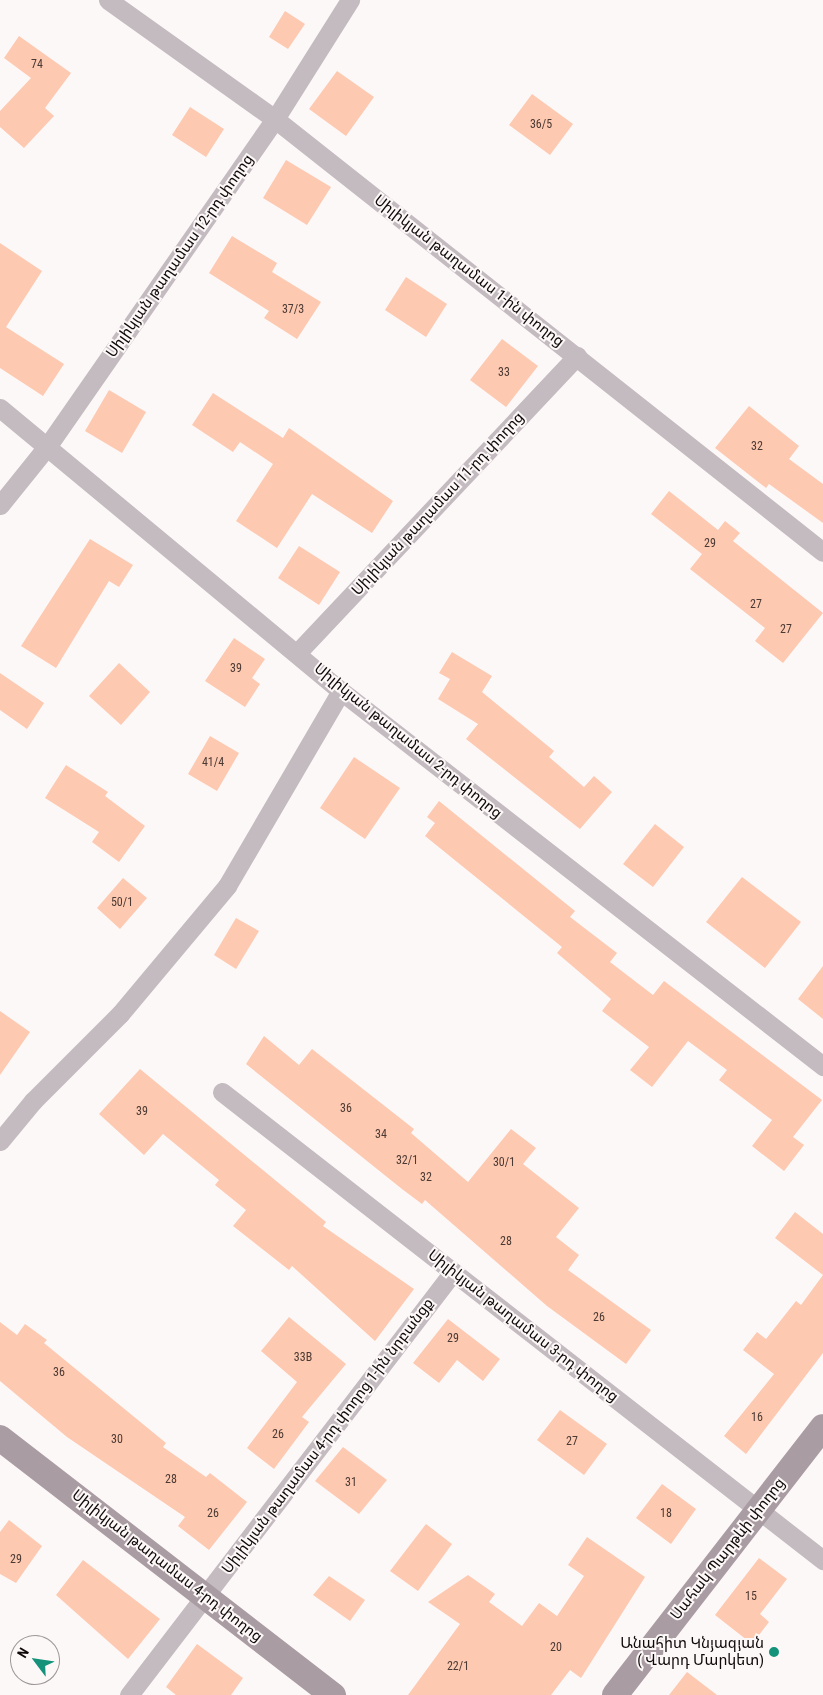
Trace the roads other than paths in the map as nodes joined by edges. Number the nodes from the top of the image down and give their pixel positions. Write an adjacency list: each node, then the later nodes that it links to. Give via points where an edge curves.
1 (108, 0): 3 (street, Սիլիկյան թաղամաս 1-ին փողոց)
2 (350, 0): 3 (street, Սիլիկյան թաղամաս 12-րդ փողոց)
3 (275, 119): 4 (street, Սիլիկյան թաղամաս 1-ին փողոց); 6 (street, Սիլիկյան թաղամաս 12-րդ փողոց)
4 (577, 356): 8 (street, Սիլիկյան թաղամաս 1-ին փողոց); 9 (street, Սիլիկյան թաղամաս 11-րդ փողոց)
5 (0, 408): 6 (street, Սիլիկյան թաղամաս 2-րդ փողոց)
6 (49, 444): 7 (street, Սիլիկյան թաղամաս 12-րդ փողոց); 9 (street, Սիլիկյան թաղամաս 2-րդ փողոց)
7 (0, 505)
8 (823, 552)
9 (298, 652): 10 (street, Սիլիկյան թաղամաս 2-րդ փողոց)
10 (341, 691): 11 (street, Սիլիկյան թաղամաս 2-րդ փողոց); 13 (street, via 227,886 120,1014 33,1101)
11 (823, 1066)
12 (222, 1092): 14 (street, Սիլիկյան թաղամաս 3-րդ փողոց)
13 (0, 1142)
14 (453, 1272): 17 (street, Սիլիկյան թաղամաս 3-րդ փողոց); 19 (street, Սիլիկյան թաղամաս 4-րդ փողոց 1-ին նրբանցք)
15 (823, 1428): 17 (main road, Սահակ Պարթևի փողոց)
16 (0, 1438): 19 (main road, Սիլիկյան թաղամաս 4-րդ փողոց)
17 (758, 1509): 18 (street, Սիլիկյան թաղամաս 3-րդ փողոց); 22 (main road, Սահակ Պարթևի փողոց)
18 (823, 1560)
19 (208, 1596): 20 (street, Սիլիկյան թաղամաս 4-րդ փողոց 1-ին նրբանցք); 21 (main road, Սիլիկյան թաղամաս 4-րդ փողոց)
20 (129, 1695)
21 (333, 1695)
22 (615, 1695)

